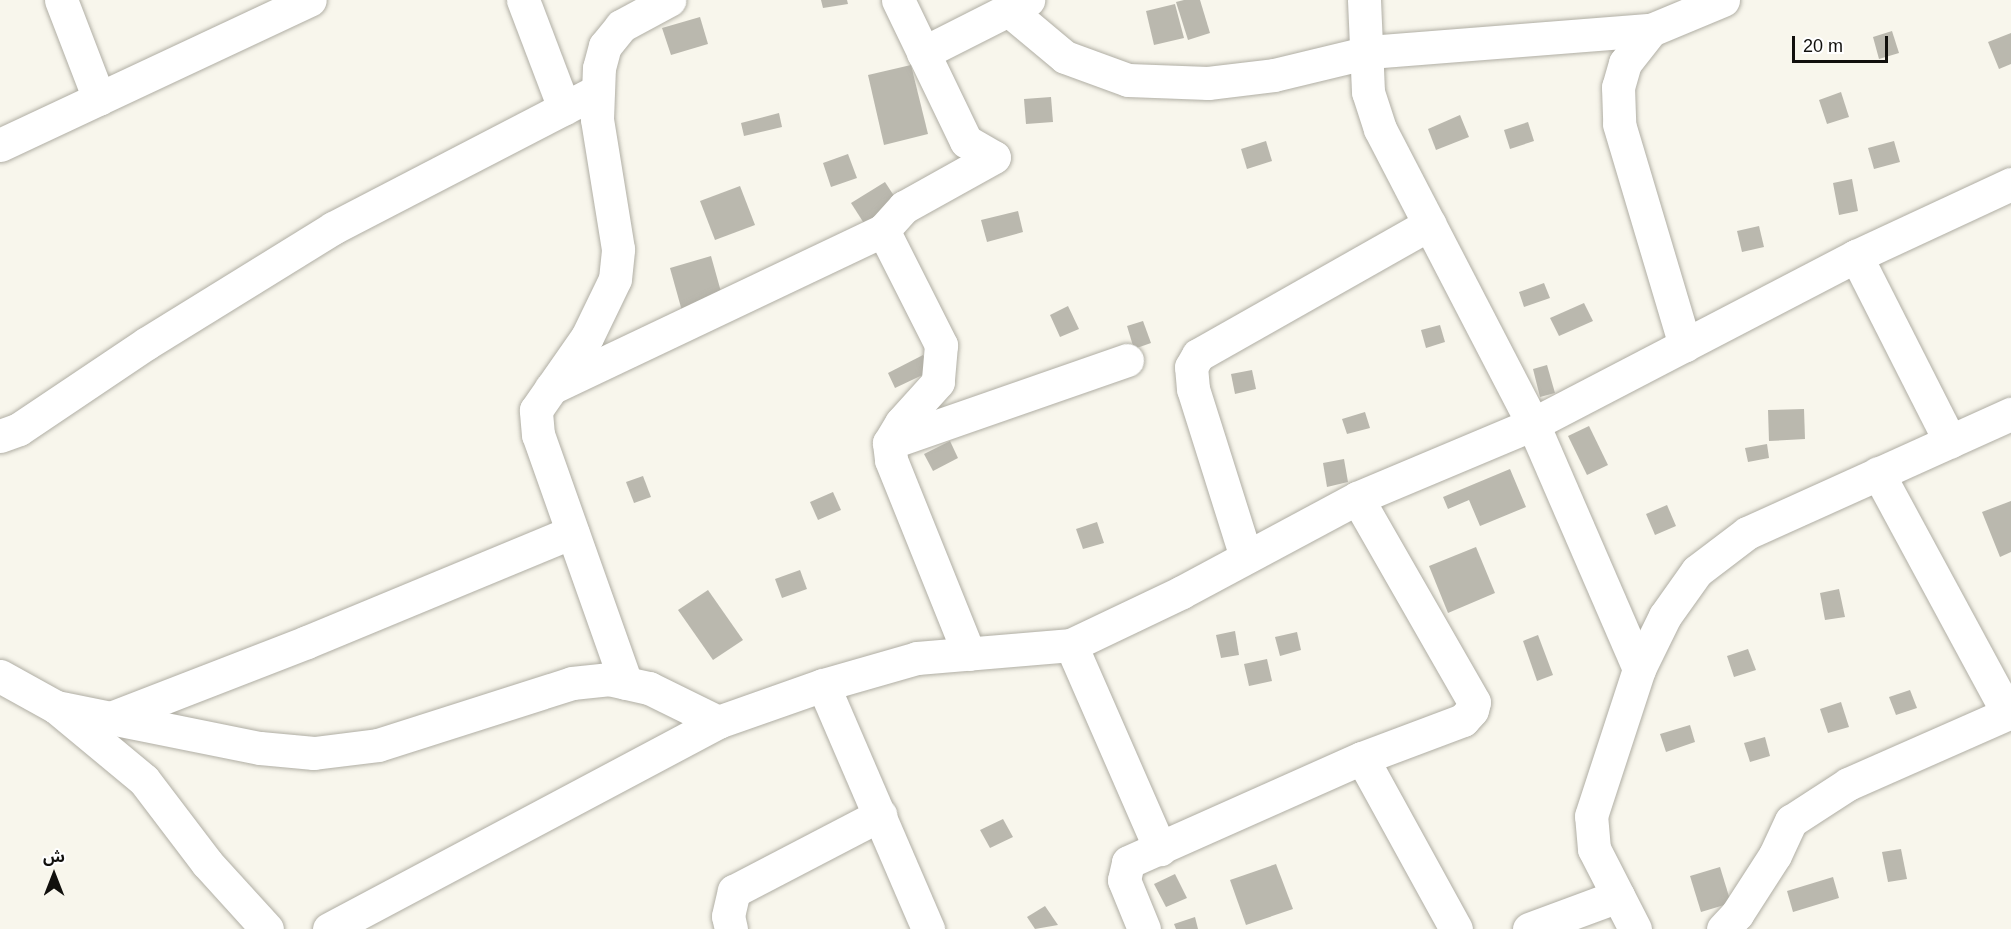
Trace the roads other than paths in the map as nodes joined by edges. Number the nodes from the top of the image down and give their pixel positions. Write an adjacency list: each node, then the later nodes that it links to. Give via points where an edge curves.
1 (61, 0): 13 (street)
2 (523, 0): 14 (street)
3 (669, 0): 12 (street, via 621,26 610,39 599,68)
4 (898, 0): 11 (street)
5 (1364, 0): 10 (street)
6 (1723, 0): 9 (street)
7 (298, 3): 13 (street)
8 (1020, 6): 10 (street, via 1065,57 1128,80 1208,83 1274,75); 11 (street)
9 (1651, 30): 10 (street); 20 (street, via 1625,63 1618,87 1619,124)
10 (1369, 52): 17 (street, via 1368,92 1380,129)
11 (923, 53): 18 (street, via 966,141 994,157 903,207)
12 (597, 91): 14 (street); 22 (street, via 597,119 618,249 615,279 587,337)
13 (99, 99): 15 (street)
14 (564, 108): 25 (street, via 333,228 147,343 19,429)
15 (0, 145)
16 (2011, 184): 19 (street)
17 (1430, 224): 24 (street); 31 (street, via 1198,355 1191,367 1193,389)
18 (882, 230): 22 (street); 27 (street, via 941,345 938,382 901,423)
19 (1856, 256): 20 (street); 26 (street)
20 (1685, 345): 24 (street)
21 (1127, 360): 27 (street)
22 (548, 390): 30 (street, via 536,410 538,435)
23 (2011, 414): 26 (street)
24 (1533, 424): 29 (street); 34 (street)
25 (0, 436)
26 (1950, 441): 28 (street)
27 (889, 443): 33 (street, via 891,460)
28 (1878, 473): 34 (street, via 1747,532 1697,571 1665,615); 39 (street)
29 (1357, 498): 31 (street); 42 (street, via 1474,702 1462,720)
30 (572, 532): 36 (street); 40 (street)
31 (1246, 557): 32 (street)
32 (1071, 645): 33 (street); 44 (street)
33 (969, 654): 37 (street, via 917,658)
34 (1639, 669): 45 (street, via 1591,816 1594,849)
35 (0, 676): 38 (street)
36 (626, 683): 40 (street, via 608,679 572,683 378,744 314,753 260,748); 41 (street, via 649,688)
37 (823, 685): 41 (street); 43 (street)
38 (56, 707): 40 (street); 46 (street, via 144,780 207,863)
39 (2009, 713): 54 (street, via 1848,784 1791,821 1775,855)
40 (111, 718)
41 (718, 722): 47 (street)
42 (1362, 758): 44 (street); 51 (street)
43 (880, 815): 48 (street, via 734,891 728,916); 49 (street)
44 (1160, 849): 50 (street, via 1128,862 1123,872)
45 (1618, 896): 52 (street); 53 (street)
46 (267, 929)
47 (329, 929)
48 (731, 929)
49 (928, 929)
50 (1144, 929)
51 (1456, 929)
52 (1529, 929)
53 (1635, 929)
54 (1723, 929)

